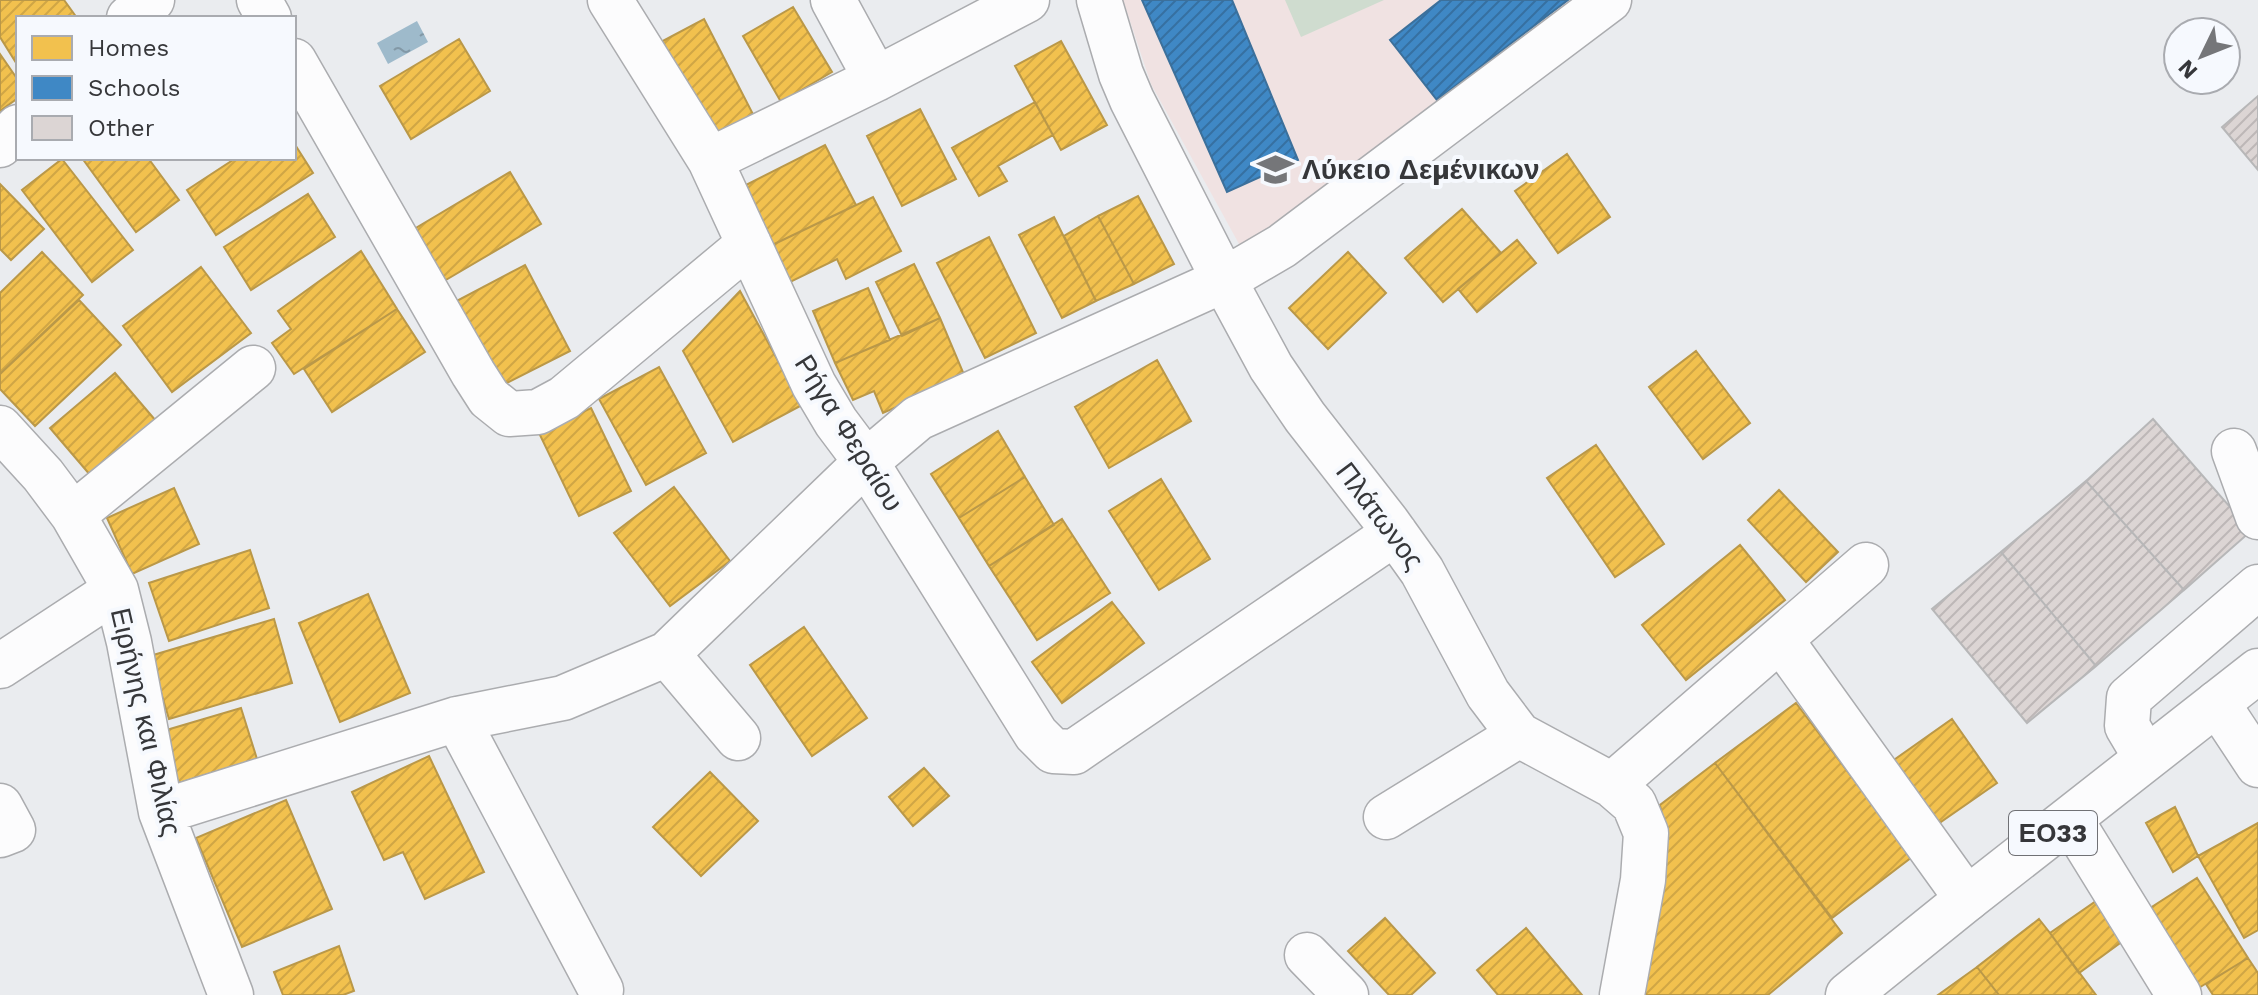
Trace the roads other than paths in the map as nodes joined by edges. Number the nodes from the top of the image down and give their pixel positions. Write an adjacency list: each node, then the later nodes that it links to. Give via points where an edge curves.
1 (110, 0): 8 (street)
2 (152, 0): 9 (street)
3 (610, 0): 14 (street, Ρήγα Φεραίου)
4 (833, 0): 11 (street)
5 (1027, 0): 11 (street)
6 (1099, 0): 16 (street, Πλάτωνος, via 1132,100)
7 (1609, 0): 16 (street, via 1282,246)
8 (124, 16)
9 (129, 16)
10 (296, 64): 15 (street, via 473,373 489,398 509,414 538,412 564,398)
11 (876, 79): 14 (street)
12 (16, 129): 13 (street)
13 (0, 145)
14 (710, 160): 15 (street, Ρήγα Φεραίου)
15 (749, 244): 20 (street, Ρήγα Φεραίου, via 814,385)
16 (1224, 280): 20 (street, via 918,418); 23 (street, Πλάτωνος, via 1271,367)
17 (253, 368): 21 (street)
18 (0, 428): 21 (street, Ειρήνης και Φιλίας)
19 (2234, 451): 22 (street)
20 (866, 462): 23 (street, Ρήγα Φεραίου, via 1036,734 1053,751 1074,752); 28 (street)
21 (73, 515): 25 (street, Ειρήνης και Φιλίας)
22 (2258, 517)
23 (1395, 533): 33 (street, Πλάτωνος, via 1422,571 1488,694)
24 (1866, 565): 27 (street)
25 (116, 590): 29 (street); 39 (street, Ειρήνης και Φιλίας)
26 (2251, 607): 35 (street, via 2129,698 2127,726)
27 (1781, 640): 37 (street); 43 (street)
28 (667, 654): 32 (street, via 563,698); 34 (street)
29 (0, 666)
30 (2258, 671): 31 (street, ΕΟ33)
31 (2217, 703): 35 (street, ΕΟ33); 36 (street)
32 (457, 719): 39 (street); 45 (street)
33 (1519, 735): 37 (street, Πλάτωνος); 40 (street)
34 (738, 738)
35 (2146, 758): 41 (street, ΕΟ33)
36 (2258, 765)
37 (1612, 785): 48 (street, Πλάτωνος, via 1634,804 1646,833)
38 (0, 806): 42 (street, via 13,830)
39 (161, 812): 46 (street, Ειρήνης και Φιλίας)
40 (1386, 817)
41 (2071, 820): 43 (street, ΕΟ33); 50 (street)
42 (0, 835)
43 (1967, 899): 49 (street, ΕΟ33)
44 (1307, 955): 47 (street)
45 (601, 990)
46 (231, 995)
47 (1346, 995)
48 (1622, 995)
49 (1848, 995)
50 (2179, 995)

